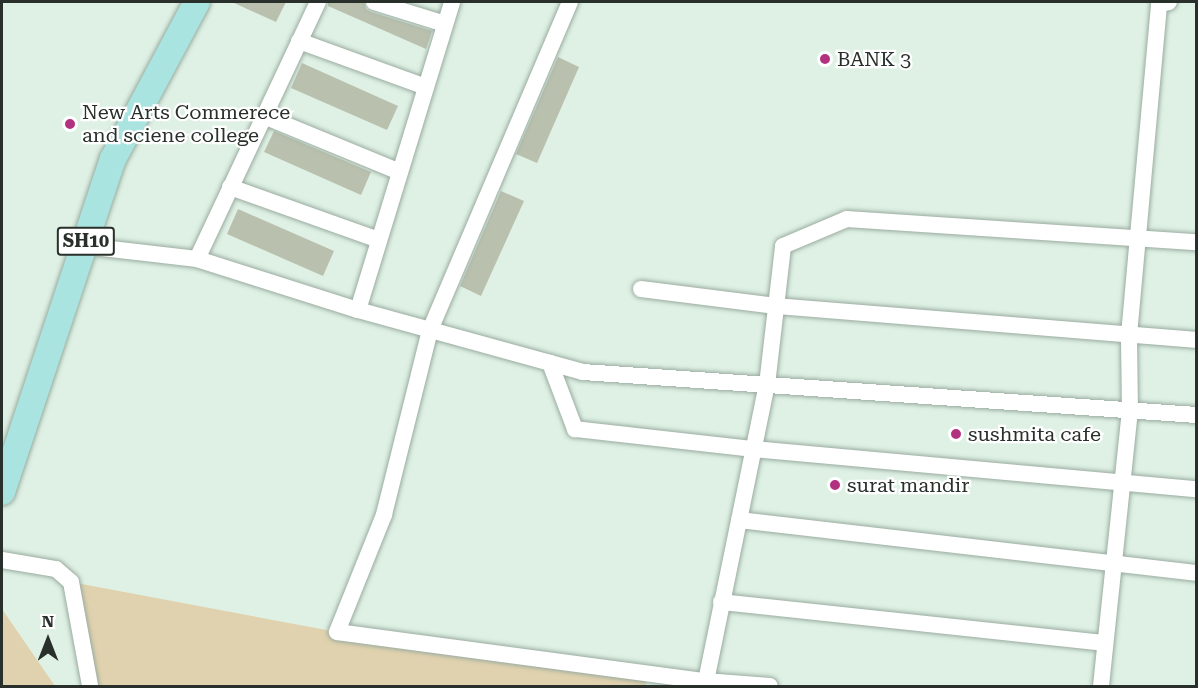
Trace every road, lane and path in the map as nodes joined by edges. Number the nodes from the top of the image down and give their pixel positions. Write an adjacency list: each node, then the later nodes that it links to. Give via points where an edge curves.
1 (196, 2): 16 (main road, SH10, via 113,159)
2 (318, 2): 8 (street)
3 (374, 2): 7 (street)
4 (452, 2): 7 (street)
5 (570, 2): 21 (street)
6 (1169, 2): 13 (street, via 1159,4)
7 (445, 24): 9 (street)
8 (299, 41): 9 (street); 10 (street)
9 (426, 87): 11 (street)
10 (264, 116): 11 (street); 12 (street)
11 (400, 171): 14 (street)
12 (230, 188): 14 (street); 17 (street)
13 (1136, 238): 15 (street); 19 (street, via 847,219 783,246); 22 (street)
14 (379, 240): 20 (street)
15 (1197, 242)
16 (85, 246): 17 (street); 31 (main road, SH10)
17 (196, 259): 20 (street)
18 (641, 290): 19 (street)
19 (776, 306): 22 (street); 25 (street)
20 (358, 310): 21 (street)
21 (430, 330): 24 (street); 38 (street, via 384,515 337,633)
22 (1129, 335): 23 (street); 26 (street)
23 (1197, 340)
24 (550, 363): 25 (street, via 583,372); 28 (street, via 575,429)
25 (767, 385): 26 (street); 28 (street)
26 (1130, 411): 27 (street); 29 (street)
27 (1197, 415)
28 (753, 449): 29 (street); 32 (street)
29 (1121, 482): 30 (street); 34 (street)
30 (1197, 489)
31 (2, 492)
32 (739, 520): 34 (street); 36 (street)
33 (2, 560): 39 (street, via 56,569 70,582)
34 (1112, 564): 35 (street); 37 (street)
35 (1197, 573)
36 (721, 602): 37 (street); 38 (street)
37 (1105, 643): 41 (street)
38 (705, 684): 40 (street)
39 (90, 687)
40 (770, 687)
41 (1101, 687)

